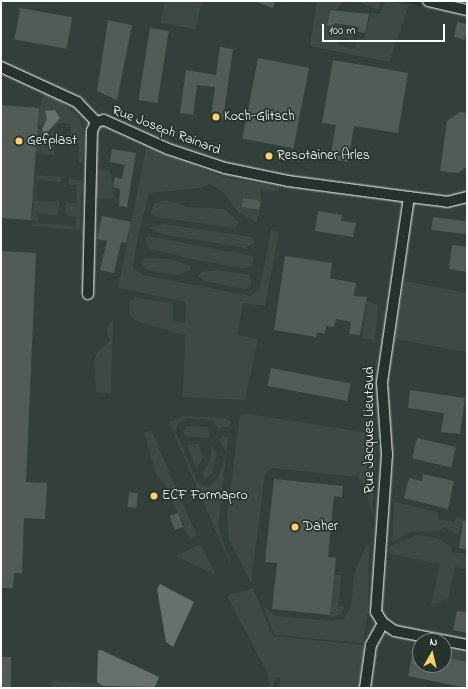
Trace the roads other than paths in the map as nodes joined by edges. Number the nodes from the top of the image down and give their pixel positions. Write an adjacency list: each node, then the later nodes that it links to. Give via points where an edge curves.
1 (428, 1): 2 (street)
2 (449, 3): 3 (street)
3 (467, 10)
4 (1, 67): 5 (street, via 39,82 77,102)
5 (96, 122): 6 (street, Rue Joseph Rainard, via 104,120 168,149 225,168 288,181); 8 (street, Rue Joseph Rainard, via 92,131)
6 (409, 197): 7 (street, Rue Joseph Rainard, via 447,202); 9 (street, Rue Jacques Lieutaud, via 382,383 387,455 376,612)
7 (467, 198)
8 (88, 294)
9 (383, 623): 10 (street, via 395,631); 11 (street, via 371,645)
10 (467, 645)
11 (365, 688)

